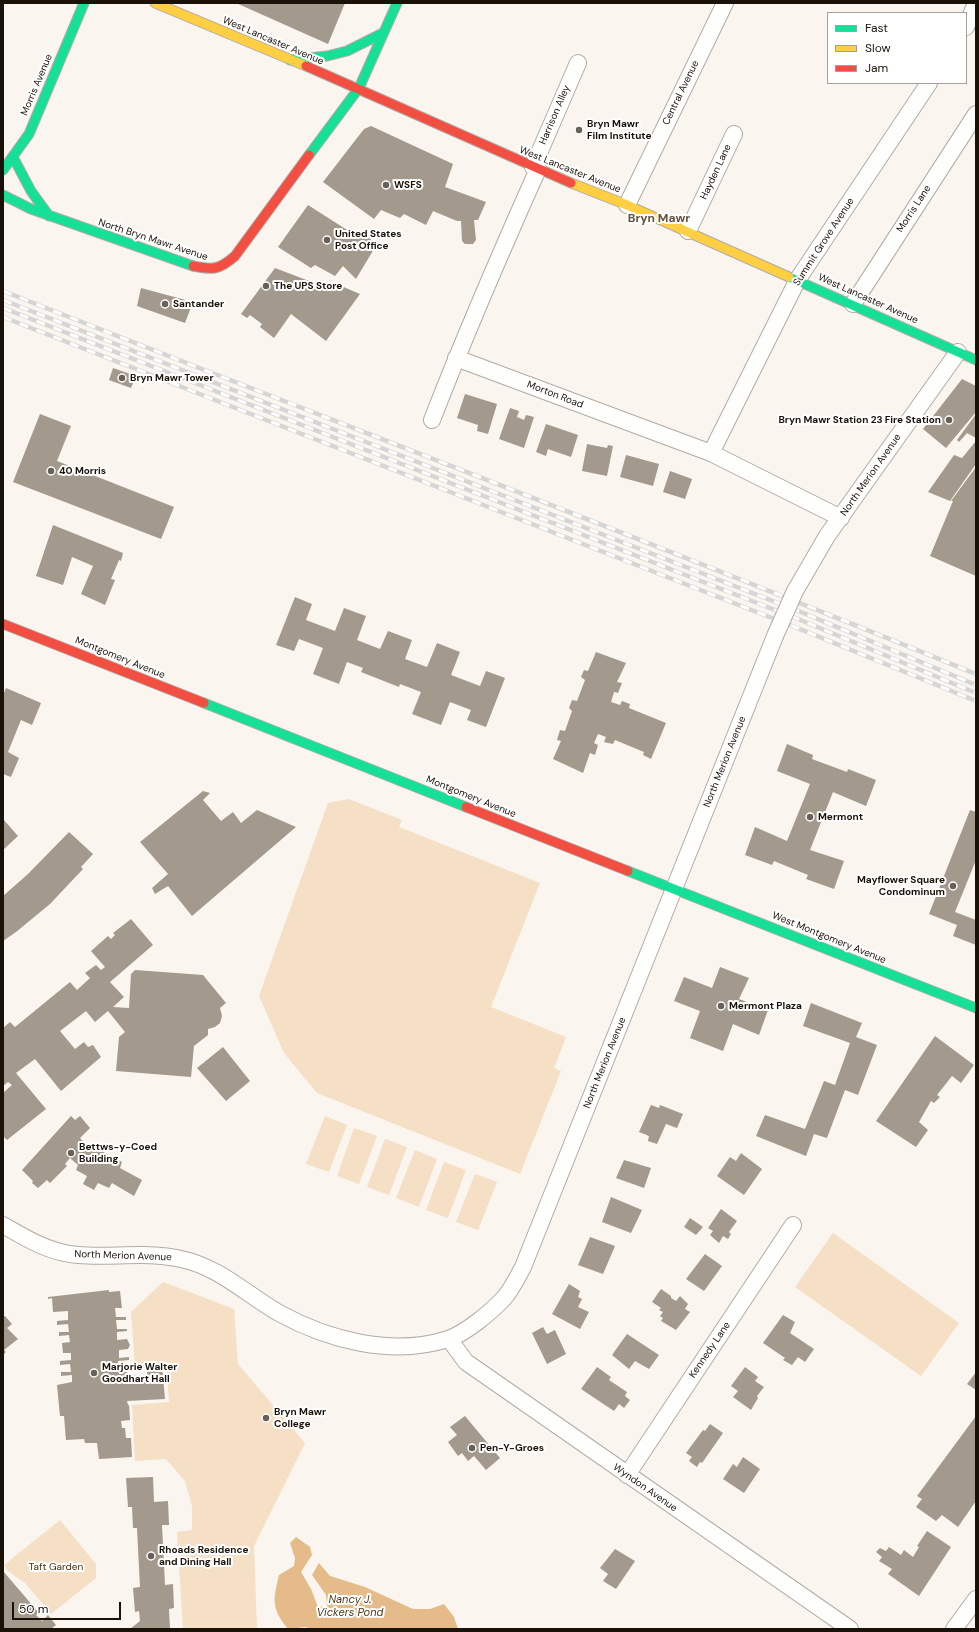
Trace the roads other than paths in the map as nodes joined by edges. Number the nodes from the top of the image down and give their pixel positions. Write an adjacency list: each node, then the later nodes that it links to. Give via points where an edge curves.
1 (84, 3): 14 (main road, Morris Avenue, via 28,134)
2 (155, 3): 8 (main road, West Lancaster Avenue)
3 (397, 3): 7 (main road, North Bryn Mawr Avenue)
4 (726, 3): 18 (street, Central Avenue)
5 (976, 3): 6 (street)
6 (967, 26)
7 (384, 33): 8 (main road, via 347,51); 11 (main road, North Bryn Mawr Avenue)
8 (290, 60): 11 (main road, West Lancaster Avenue)
9 (578, 64): 15 (street, Harrison Alley)
10 (928, 84): 21 (street, Summit Grove Avenue)
11 (358, 88): 15 (main road, West Lancaster Avenue); 19 (main road, North Bryn Mawr Avenue, via 235,256 222,268 210,270 193,266)
12 (976, 114): 22 (street, Morris Lane)
13 (734, 134): 20 (street, Hayden Lane)
14 (14, 156): 16 (main road, Morris Avenue); 19 (main road, via 31,191)
15 (536, 168): 18 (main road, West Lancaster Avenue); 24 (street)
16 (3, 170)
17 (3, 195): 19 (main road, North Bryn Mawr Avenue, via 31,210)
18 (627, 205): 20 (main road, West Lancaster Avenue)
19 (49, 216)
20 (688, 231): 21 (main road, West Lancaster Avenue)
21 (798, 279): 22 (main road, West Lancaster Avenue); 27 (street, Summit Grove Avenue)
22 (853, 304): 23 (main road, West Lancaster Avenue)
23 (958, 352): 25 (main road, West Lancaster Avenue); 28 (street, North Merion Avenue)
24 (456, 358): 26 (street); 27 (street, Morton Road)
25 (976, 360)
26 (432, 420)
27 (711, 453): 28 (street, Morton Road)
28 (841, 518): 30 (street, North Merion Avenue, bridge, via 827,536 794,591)
29 (3, 624): 30 (main road, Montgomery Avenue)
30 (674, 888): 31 (main road, West Montgomery Avenue); 34 (street, North Merion Avenue, via 523,1267 503,1298 470,1327)
31 (976, 1008)
32 (3, 1225): 34 (street, North Merion Avenue, via 50,1250 78,1255 150,1255 182,1259 215,1272 297,1322 346,1339 395,1347)
33 (793, 1225): 35 (street, Kennedy Lane)
34 (449, 1339): 35 (street, Wyndon Avenue, via 466,1362)
35 (626, 1475): 37 (street, Wyndon Avenue)
36 (976, 1599): 38 (street)
37 (850, 1629)
38 (954, 1629)

